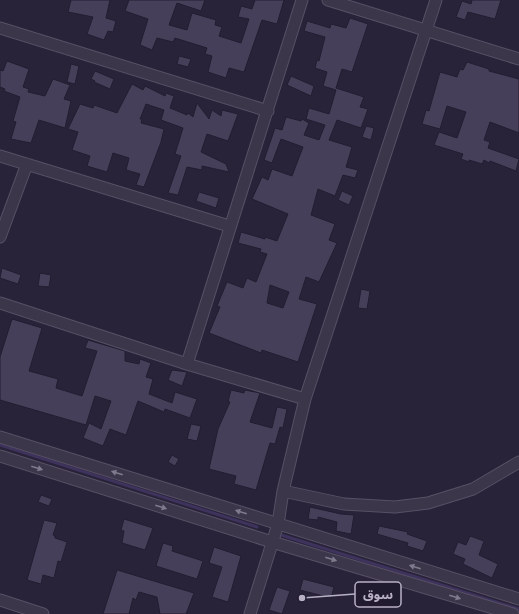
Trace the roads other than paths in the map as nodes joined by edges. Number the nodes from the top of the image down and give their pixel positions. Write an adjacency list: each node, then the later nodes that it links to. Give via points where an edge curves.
1 (302, 0): 7 (street)
2 (328, 0): 5 (street)
3 (436, 0): 5 (street)
4 (0, 28): 7 (street)
5 (425, 30): 6 (street); 14 (street)
6 (519, 59)
7 (268, 111): 10 (street)
8 (0, 156): 9 (street)
9 (27, 164): 10 (street); 11 (street)
10 (229, 226): 13 (street)
11 (0, 237)
12 (0, 303): 13 (street)
13 (187, 364): 14 (street)
14 (304, 399): 18 (street)
15 (0, 437): 19 (street, one-way to 15)
16 (0, 456): 20 (street, one-way to 20)
17 (519, 462): 18 (street, via 473,489 428,503 395,507 344,504)
18 (283, 491): 19 (street)
19 (278, 524): 20 (street); 21 (street, one-way to 19)
20 (272, 542): 24 (street); 25 (street, one-way to 25)
21 (519, 599)
22 (0, 600): 23 (street)
23 (43, 614)
24 (250, 614)
25 (513, 614)

